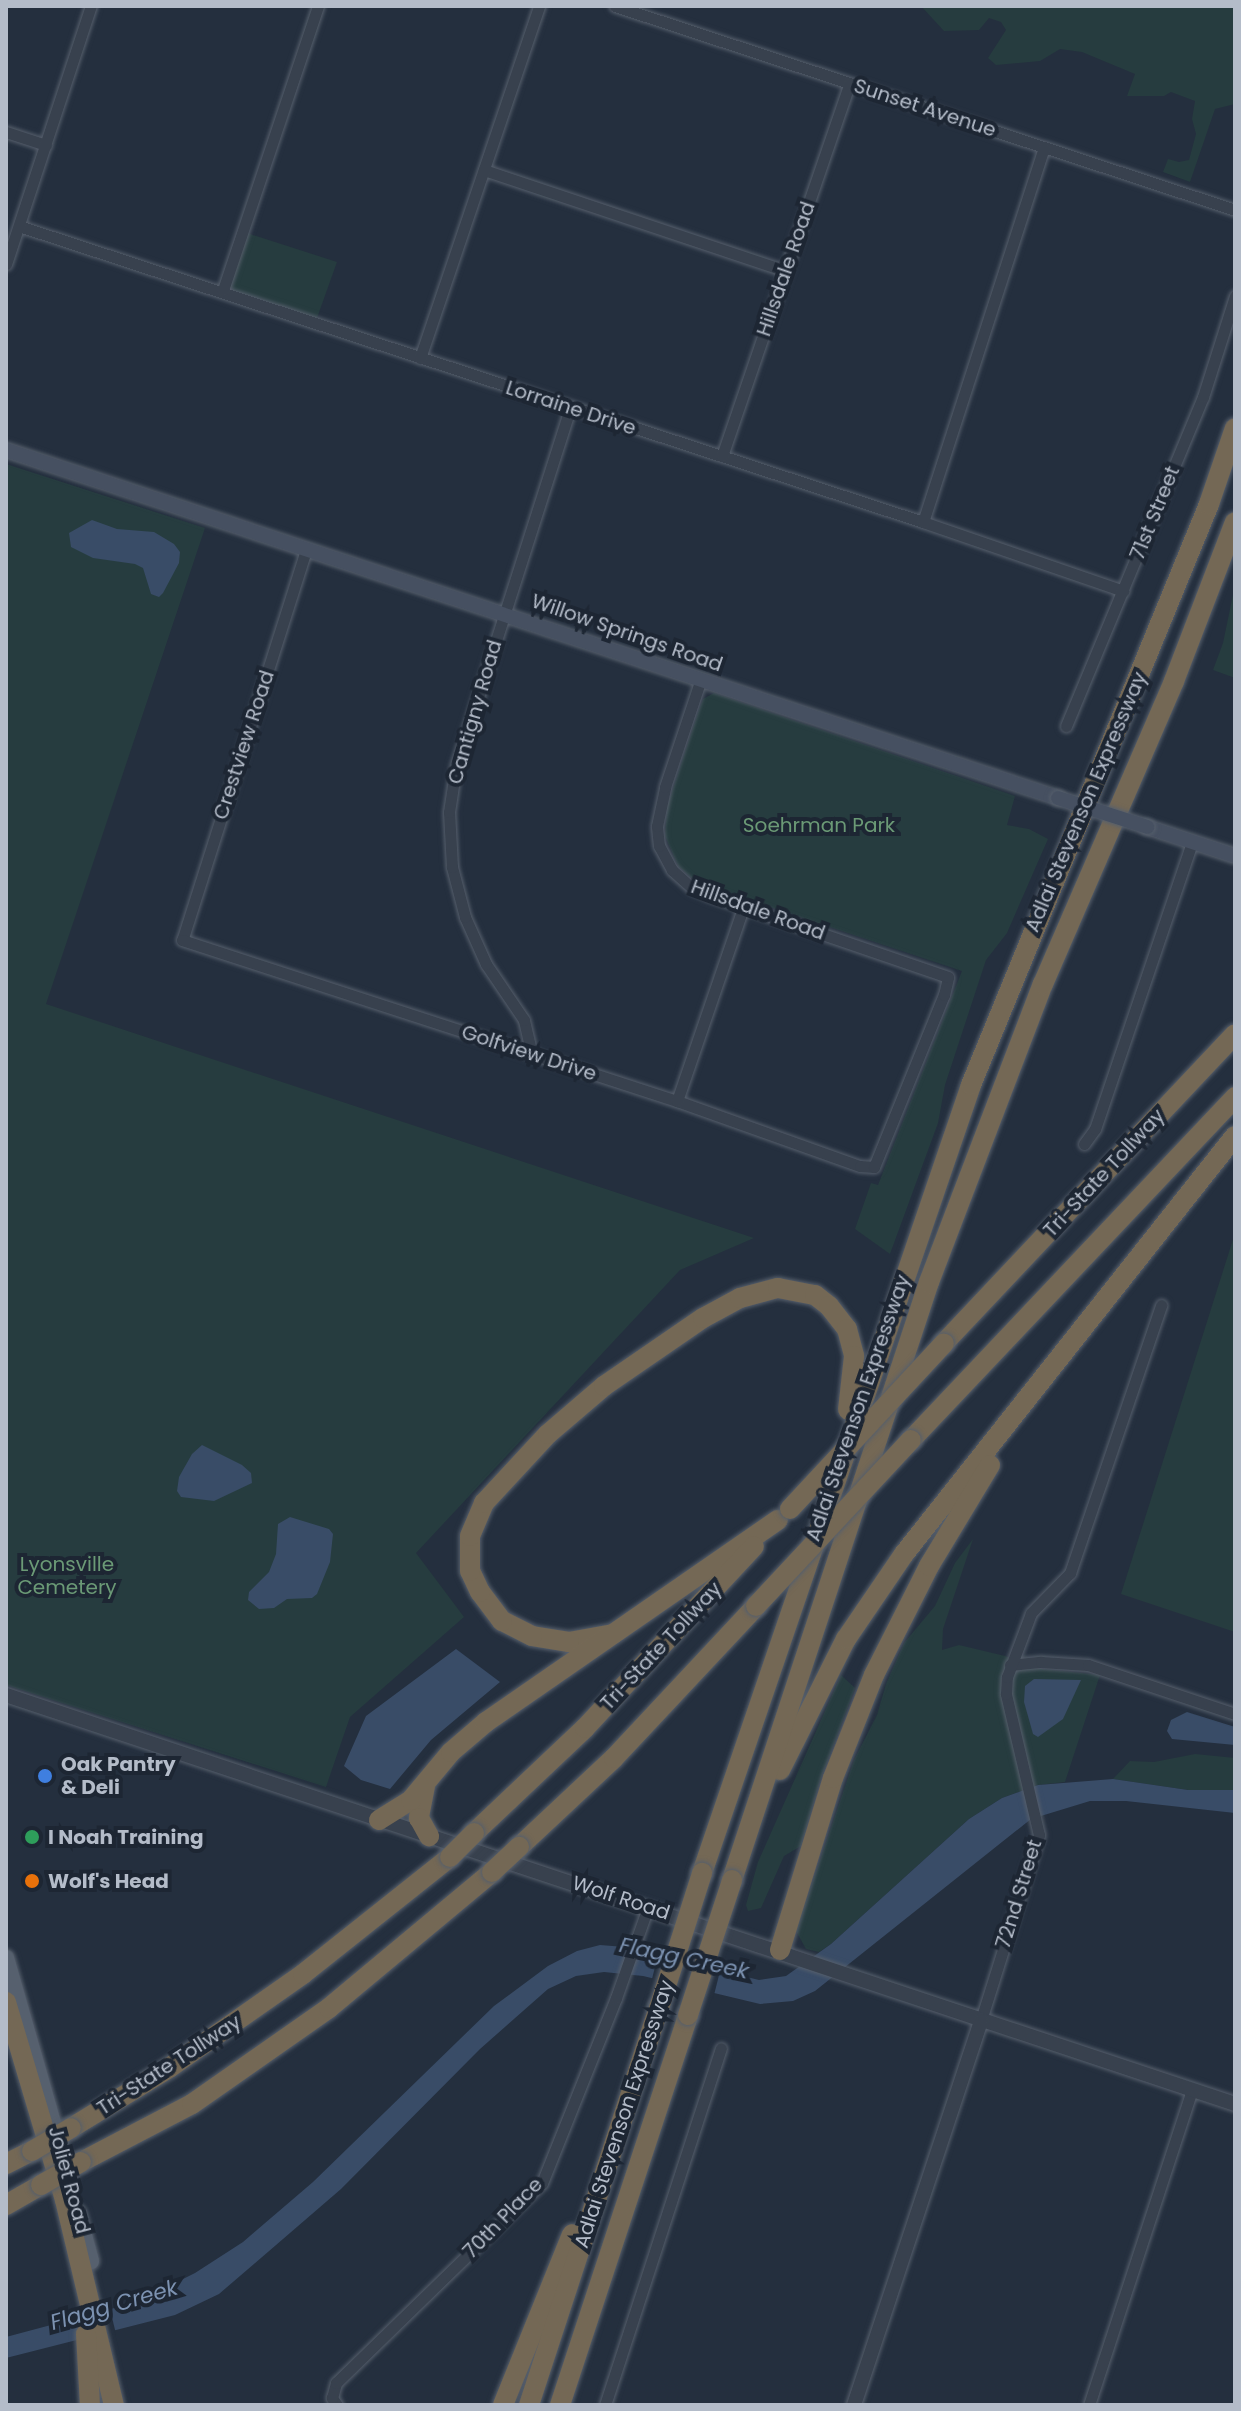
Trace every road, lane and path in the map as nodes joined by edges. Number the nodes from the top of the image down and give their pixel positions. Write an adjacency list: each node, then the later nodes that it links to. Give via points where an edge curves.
1 (91, 6): 7 (street)
2 (318, 6): 14 (street)
3 (539, 6): 9 (street)
4 (615, 6): 5 (street, Sunset Avenue)
5 (850, 83): 8 (street, Sunset Avenue); 13 (street, Hillsdale Road)
6 (6, 132): 7 (street)
7 (46, 145): 11 (street)
8 (1044, 148): 10 (street, Sunset Avenue); 21 (street)
9 (484, 170): 13 (street); 16 (street)
10 (1235, 210)
11 (19, 226): 12 (street); 14 (street, Lorraine Drive)
12 (6, 264)
13 (785, 271): 20 (street, Hillsdale Road)
14 (223, 290): 16 (street, Lorraine Drive)
15 (1235, 296): 24 (street, 71st Street, via 1203,397)
16 (420, 358): 17 (street, Lorraine Drive)
17 (570, 409): 20 (street, Lorraine Drive); 25 (street, Cantigny Road)
18 (1235, 428): 41 (highway, Adlai Stevenson Expressway, via 1198,533 971,1085)
19 (6, 450): 23 (main road, Willow Springs Road)
20 (722, 456): 21 (street, Lorraine Drive)
21 (923, 522): 24 (street, Lorraine Drive)
22 (1235, 522): 50 (highway, Adlai Stevenson Expressway, via 1174,681 1043,984 929,1282)
23 (306, 550): 25 (main road, Willow Springs Road); 31 (street, Crestview Road)
24 (1123, 591): 27 (street, 71st Street)
25 (503, 613): 26 (main road, Willow Springs Road); 33 (street, Cantigny Road, via 456,766 449,812 452,867 465,917 486,964 524,1020)
26 (701, 679): 28 (main road, Willow Springs Road, bridge); 30 (street, Hillsdale Road, via 660,808 659,846 680,879)
27 (1066, 726)
28 (1192, 842): 29 (main road, Willow Springs Road); 37 (street, via 1095,1129)
29 (1235, 856)
30 (743, 908): 35 (street); 38 (street, Hillsdale Road, via 948,977)
31 (182, 940): 33 (street, Golfview Drive)
32 (1235, 1034): 42 (highway, Tri-State Tollway, bridge)
33 (532, 1055): 35 (street, Golfview Drive)
34 (1235, 1097): 62 (highway, Tri-State Tollway, bridge, via 614,1758 492,1872 329,2008 192,2104)
35 (677, 1101): 38 (street, Golfview Drive)
36 (1235, 1136): 40 (highway)
37 (1084, 1144)
38 (874, 1167)
39 (1161, 1305): 44 (street, 72nd Street, via 1070,1573 1031,1613)
40 (1040, 1387): 50 (highway, via 904,1554 846,1639); 52 (highway, via 929,1566 874,1675 833,1778)
41 (825, 1507): 43 (highway, via 852,1390 854,1356 847,1329 829,1306 804,1291 751,1293 670,1339 586,1401 503,1480 474,1522 470,1571 502,1621 532,1636 569,1642); 57 (highway, Adlai Stevenson Expressway, bridge)
42 (784, 1514): 43 (highway); 61 (highway, Tri-State Tollway, bridge, via 585,1728 450,1857 303,1974 169,2068)
43 (613, 1634): 47 (highway, via 486,1722)
44 (1010, 1665): 46 (street, via 1088,1665); 56 (street, 72nd Street, via 1006,1694 1039,1835)
45 (6, 1695): 48 (street, Wolf Road)
46 (1235, 1714)
47 (426, 1782): 48 (highway, via 411,1800); 49 (highway, via 419,1818)
48 (379, 1820): 49 (street, Wolf Road)
49 (429, 1836): 51 (street, Wolf Road)
50 (741, 1853): 72 (highway, Adlai Stevenson Expressway, bridge)
51 (648, 1907): 52 (street, Wolf Road); 66 (street, 70th Place, via 542,2183 336,2383)
52 (789, 1953): 56 (street, Wolf Road)
53 (6, 1958): 63 (main road, Joliet Road)
54 (6, 2002): 64 (highway, Joliet Road)
55 (6, 2016): 64 (highway)
56 (981, 2020): 59 (street, Wolf Road); 74 (street, 72nd Street)
57 (650, 2036): 70 (highway); 71 (highway, Adlai Stevenson Expressway)
58 (721, 2048): 73 (street)
59 (1192, 2090): 60 (street, Wolf Road); 75 (street)
60 (1235, 2104)
61 (6, 2164)
62 (6, 2205)
63 (91, 2261): 64 (highway, Joliet Road)
64 (92, 2306): 65 (highway)
65 (100, 2346): 67 (highway); 68 (highway); 69 (highway)
66 (335, 2402)
67 (90, 2405)
68 (114, 2405)
69 (124, 2405)
70 (503, 2405)
71 (529, 2405)
72 (560, 2405)
73 (605, 2405)
74 (854, 2405)
75 (1089, 2405)

